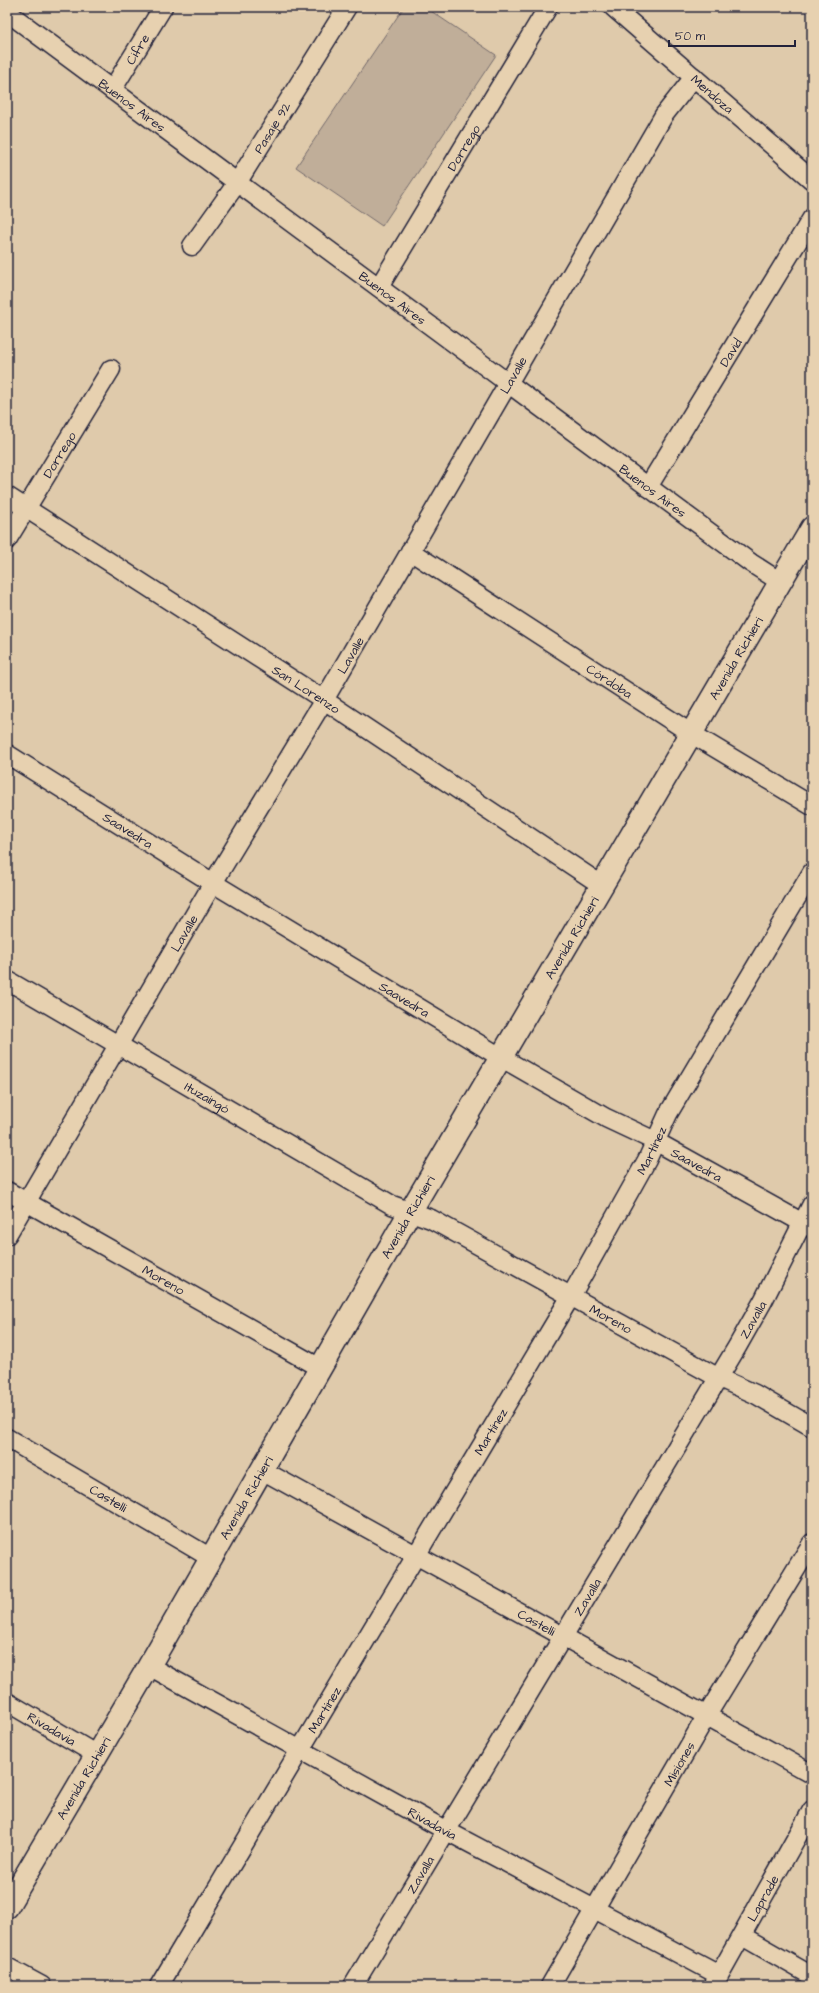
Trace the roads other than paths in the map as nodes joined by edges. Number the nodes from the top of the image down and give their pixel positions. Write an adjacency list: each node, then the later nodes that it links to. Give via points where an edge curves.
1 (162, 7): 7 (street, Cifre)
2 (347, 7): 9 (street, Pasaje 92)
3 (548, 7): 12 (street, Dorrego)
4 (613, 7): 6 (street, Mendoza)
5 (7, 12): 7 (street, Buenos Aires)
6 (694, 77): 8 (street, Mendoza); 14 (street, Lavalle, via 664,115)
7 (112, 90): 9 (street, Buenos Aires)
8 (812, 180)
9 (237, 183): 11 (street, Pasaje 92); 12 (street, Buenos Aires)
10 (812, 218): 15 (street, David)
11 (192, 246)
12 (379, 288): 14 (street, Buenos Aires)
13 (111, 370): 17 (street, Dorrego)
14 (508, 384): 15 (street, Buenos Aires); 20 (street, Lavalle)
15 (648, 487): 21 (street, Buenos Aires, via 751,564)
16 (7, 496): 17 (street, San Lorenzo)
17 (26, 507): 19 (street, Dorrego); 22 (street, San Lorenzo)
18 (812, 528): 21 (street, Avenida Richieri)
19 (7, 540)
20 (410, 551): 22 (street, Lavalle); 23 (street, Córdoba)
21 (779, 581): 23 (street, Avenida Richieri)
22 (324, 700): 27 (street, Lavalle); 28 (street, San Lorenzo)
23 (692, 734): 25 (street, Córdoba); 28 (street, Avenida Richieri)
24 (7, 754): 27 (street, Saavedra)
25 (812, 806)
26 (812, 872): 32 (street, Martínez, via 668,1114)
27 (213, 883): 30 (street, Lavalle); 31 (street, Saavedra)
28 (603, 886): 31 (street, Avenida Richieri)
29 (7, 980): 30 (street, Ituzaingó)
30 (118, 1044): 34 (street, Lavalle); 36 (street, Ituzaingó, via 392,1205)
31 (502, 1058): 32 (street, Saavedra, via 606,1118); 36 (street, Avenida Richieri)
32 (655, 1141): 37 (street, Saavedra); 39 (street, Martínez, via 647,1160)
33 (7, 1191): 34 (street, Moreno)
34 (26, 1202): 38 (street, Lavalle); 40 (street, Moreno)
35 (812, 1204): 37 (street, Zavalla)
36 (410, 1212): 39 (street, Moreno, via 431,1219); 40 (street, Avenida Richieri)
37 (806, 1226): 41 (street, Zavalla)
38 (7, 1234)
39 (571, 1296): 41 (street, Moreno); 46 (street, Martínez)
40 (320, 1368): 44 (street, Avenida Richieri)
41 (717, 1377): 42 (street, Moreno, via 755,1394); 48 (street, Zavalla)
42 (812, 1427)
43 (7, 1438): 47 (street, Castelli)
44 (262, 1470): 46 (street, Castelli); 47 (street, Avenida Richieri)
45 (812, 1543): 51 (street, Misiones)
46 (415, 1556): 48 (street, Castelli); 52 (street, Martínez)
47 (211, 1558): 49 (street, Avenida Richieri)
48 (564, 1636): 51 (street, Castelli); 56 (street, Zavalla)
49 (149, 1666): 52 (street, Rivadavia); 53 (street, Avenida Richieri)
50 (7, 1702): 53 (street, Rivadavia)
51 (707, 1715): 54 (street, Castelli); 58 (street, Misiones)
52 (300, 1751): 56 (street, Rivadavia); 64 (street, Martínez)
53 (97, 1755): 57 (street, Avenida Richieri)
54 (812, 1774)
55 (812, 1810): 59 (street, Laprade)
56 (445, 1830): 58 (street, Rivadavia); 65 (street, Zavalla)
57 (7, 1907)
58 (596, 1908): 62 (street, Rivadavia); 66 (street, Misiones)
59 (742, 1936): 61 (street); 62 (street, Laprade)
60 (7, 1967): 63 (street)
61 (812, 1976)
62 (716, 1980)
63 (42, 1986)
64 (159, 1986)
65 (353, 1986)
66 (550, 1986)

